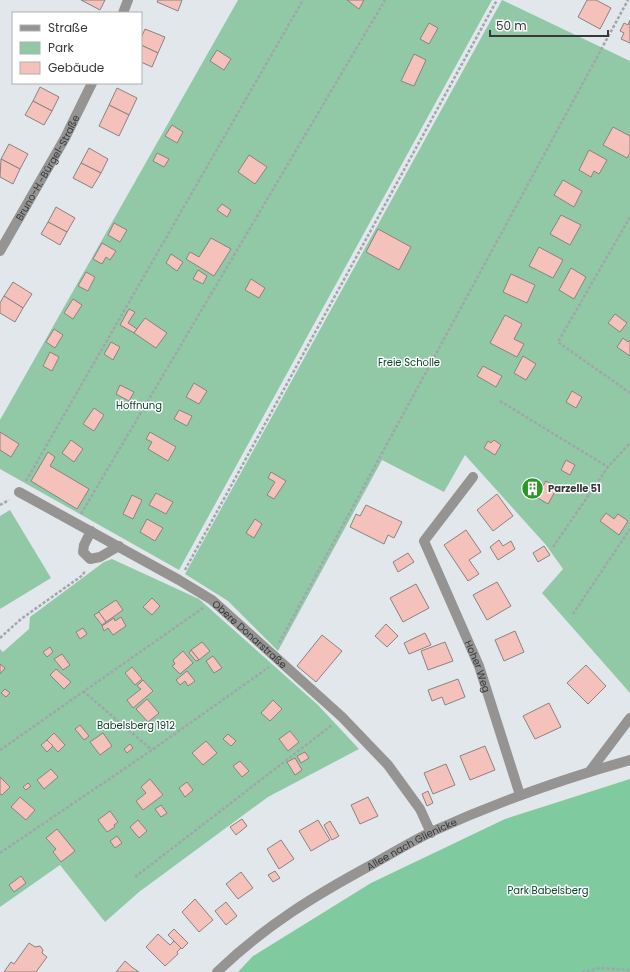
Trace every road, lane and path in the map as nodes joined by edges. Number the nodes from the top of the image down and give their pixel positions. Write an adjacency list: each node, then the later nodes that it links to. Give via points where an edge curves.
1 (128, 0): 6 (street)
2 (303, 0): 15 (path)
3 (385, 0): 16 (path)
4 (496, 0): 22 (path)
5 (628, 0): 26 (path)
6 (123, 12)
7 (92, 84): 9 (street, Bruno-H.-Bürgel-Straße, via 65,138)
8 (630, 217): 10 (path, via 558,342)
9 (0, 251)
10 (630, 394)
11 (500, 401): 13 (path)
12 (630, 443): 13 (path)
13 (608, 466): 20 (path)
14 (473, 477): 34 (street, Hoher Weg, via 424,541 479,666)
15 (20, 492): 16 (street, Obere Donarstraße)
16 (76, 523): 18 (street, Obere Donarstraße)
17 (630, 529): 24 (path)
18 (91, 531): 19 (street, Obere Donarstraße); 21 (street, via 83,552)
19 (119, 546): 21 (street, via 100,557); 22 (street, Obere Donarstraße)
20 (553, 547)
21 (90, 559): 25 (path, via 83,575 21,619)
22 (180, 580): 26 (street, Obere Donarstraße, via 212,600)
23 (206, 606): 27 (path)
24 (573, 614)
25 (0, 638)
26 (272, 654): 31 (path, via 271,665); 35 (street, Obere Donarstraße, via 342,717 388,765 420,809)
27 (83, 691): 30 (path); 31 (path)
28 (630, 718): 33 (street)
29 (335, 723): 37 (path)
30 (0, 750)
31 (152, 750): 36 (path)
32 (630, 760): 33 (street, Allee nach Glienicke)
33 (590, 771): 34 (street, Allee nach Glienicke)
34 (520, 795): 35 (street, Allee nach Glienicke)
35 (431, 833): 39 (street, Allee nach Glienicke, via 330,887 288,913 245,945)
36 (0, 853)
37 (135, 877)
38 (630, 970): 40 (path, via 601,968)
39 (217, 972)
40 (582, 972)

